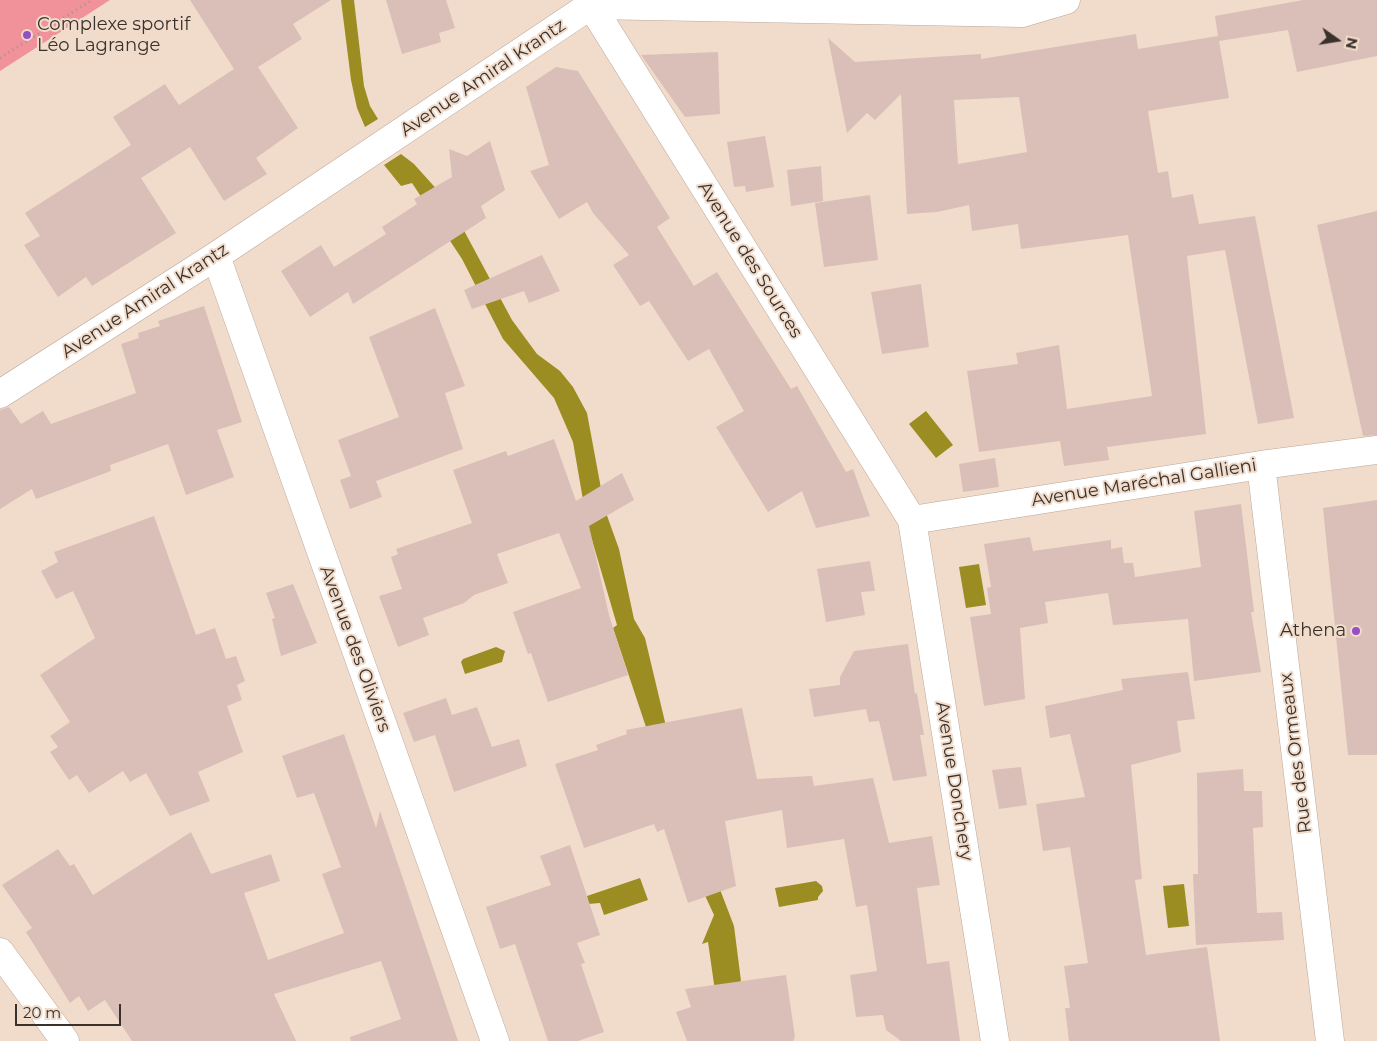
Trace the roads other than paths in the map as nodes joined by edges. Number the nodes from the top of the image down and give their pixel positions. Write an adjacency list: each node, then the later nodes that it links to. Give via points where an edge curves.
1 (1066, 0): 2 (street, via 1022,13)
2 (590, 3): 3 (street, Avenue Amiral Krantz); 7 (street, Avenue des Sources)
3 (216, 256): 4 (street, Avenue Amiral Krantz); 10 (street, Avenue des Oliviers)
4 (0, 394)
5 (1377, 450): 6 (street, Avenue Maréchal Gallieni)
6 (1261, 465): 7 (street, Avenue Maréchal Gallieni); 12 (street, Rue des Ormeaux)
7 (912, 520): 11 (street, Avenue Donchery)
8 (0, 952): 9 (street)
9 (65, 1041)
10 (495, 1041)
11 (995, 1041)
12 (1330, 1041)

